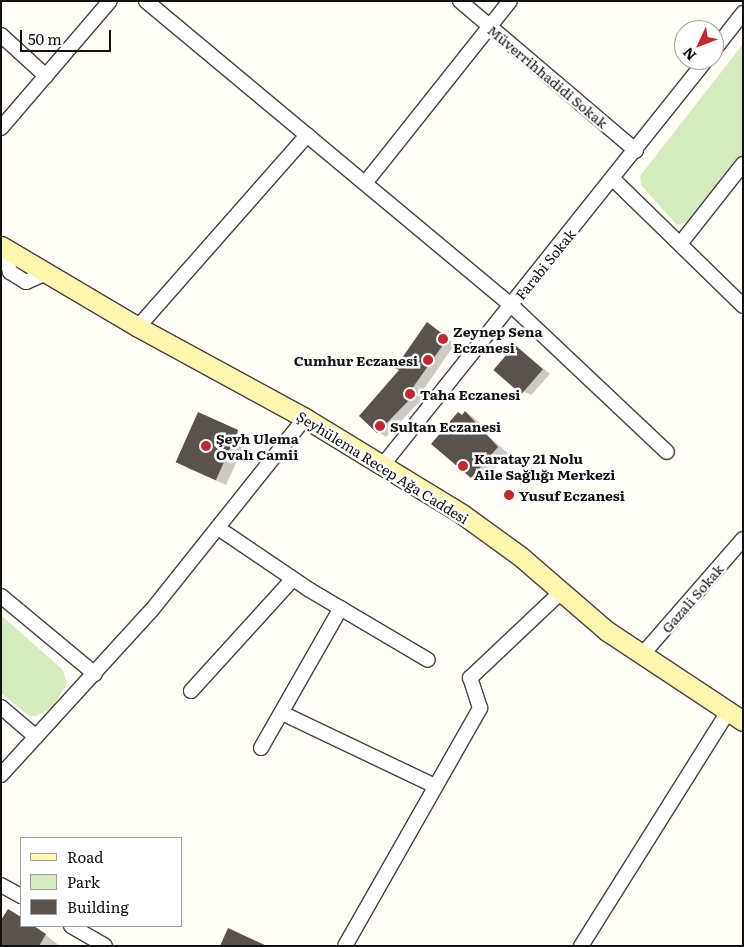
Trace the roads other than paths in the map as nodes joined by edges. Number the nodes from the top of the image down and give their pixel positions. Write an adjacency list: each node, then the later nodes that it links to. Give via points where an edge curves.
1 (110, 1): 10 (street)
2 (146, 1): 12 (street)
3 (460, 1): 6 (street, Müverrihhadidi Sokak)
4 (510, 1): 6 (street)
5 (743, 13): 8 (street)
6 (491, 27): 13 (street, Müverrihhadidi Sokak); 16 (street)
7 (1, 35): 10 (street)
8 (724, 37)
9 (698, 70): 13 (street, Farabi Sokak)
10 (46, 76): 11 (street)
11 (1, 128)
12 (307, 135): 16 (street); 21 (street)
13 (636, 150): 15 (street, Farabi Sokak)
14 (743, 164): 17 (street)
15 (613, 179): 17 (street); 19 (street, Farabi Sokak)
16 (366, 182): 19 (street)
17 (680, 244): 20 (street)
18 (2, 246): 21 (street, Şeyhülema Recep Ağa Caddesi)
19 (511, 306): 23 (street); 24 (street, Farabi Sokak)
20 (743, 306)
21 (138, 327): 22 (street, Şeyhülema Recep Ağa Caddesi)
22 (306, 418): 24 (street, Şeyhülema Recep Ağa Caddesi); 25 (street)
23 (667, 452)
24 (382, 466): 28 (street, Şeyhülema Recep Ağa Caddesi, via 491,534)
25 (218, 528): 27 (street); 33 (street)
26 (743, 539): 31 (street, Gazali Sokak)
27 (294, 579): 30 (street); 34 (street)
28 (561, 592): 31 (street, Şeyhülema Recep Ağa Caddesi); 41 (street, via 470,678 480,708)
29 (1, 596): 33 (street)
30 (341, 608): 32 (street); 36 (street)
31 (641, 656): 37 (street, Şeyhülema Recep Ağa Caddesi)
32 (428, 660)
33 (95, 674): 38 (street)
34 (192, 691)
35 (1, 707): 38 (street)
36 (284, 714): 39 (street); 41 (street)
37 (736, 717): 47 (street)
38 (36, 737): 40 (street)
39 (261, 748)
40 (1, 775)
41 (434, 785): 46 (street)
42 (1, 885): 43 (street)
43 (20, 895)
44 (73, 927): 45 (street)
45 (105, 946)
46 (346, 946)
47 (581, 946)

